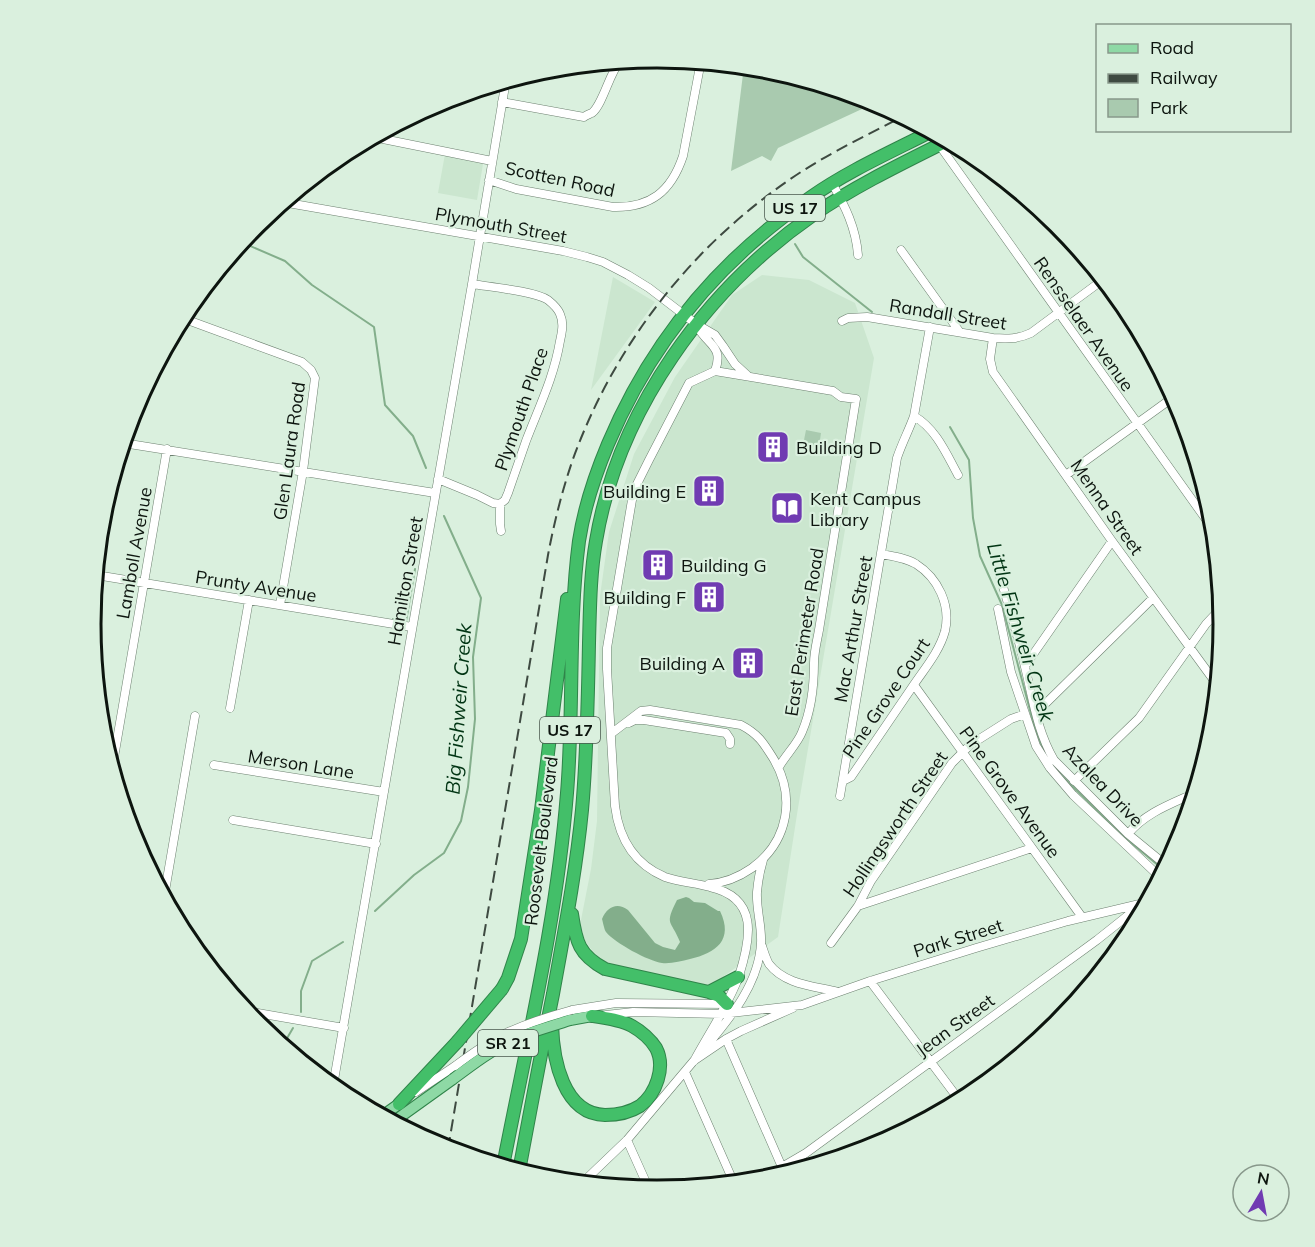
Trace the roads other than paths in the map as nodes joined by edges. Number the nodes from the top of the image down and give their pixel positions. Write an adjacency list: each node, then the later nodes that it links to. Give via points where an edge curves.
1 (699, 69): 10 (street, Scotten Road, via 678,169 666,188 646,202 613,207 516,189)
2 (614, 70): 4 (street, via 597,107 584,117)
3 (503, 90): 4 (street, Hamilton Street)
4 (502, 102): 9 (street, Hamilton Street)
5 (924, 136): 11 (highway, Roosevelt Boulevard / US 17)
6 (386, 139): 9 (street)
7 (940, 145): 12 (highway, Roosevelt Boulevard / US 17)
8 (949, 150): 20 (street, Rensselaer Avenue)
9 (492, 161): 10 (street, Hamilton Street)
10 (489, 180): 14 (street, Hamilton Street)
11 (832, 183): 12 (street); 19 (highway, Roosevelt Boulevard / US 17, via 759,235)
12 (840, 197): 16 (street, via 850,216); 23 (highway, Roosevelt Boulevard / US 17, via 756,261)
13 (292, 204): 14 (street, Plymouth Street)
14 (480, 236): 17 (street, Hamilton Street); 19 (street, Plymouth Street, via 603,262)
15 (901, 250): 25 (street)
16 (858, 255)
17 (472, 284): 37 (street, Hamilton Street); 39 (street, Plymouth Place, via 543,297 555,307 562,321 549,386 508,493)
18 (1098, 284): 20 (street, Randall Street)
19 (684, 314): 23 (street, Plymouth Street); 42 (highway, Roosevelt Boulevard / US 17, via 648,364 613,433 592,487)
20 (1059, 314): 26 (street, Randall Street, via 1019,338); 31 (street, Rensselaer Avenue)
21 (191, 321): 34 (street, Glen Laura Road, via 302,362 311,370 315,388)
22 (842, 321): 24 (street, Randall Street, via 867,317)
23 (696, 324): 27 (street, via 717,351); 28 (street, via 714,336); 83 (highway, Roosevelt Boulevard / US 17, via 632,427 600,519 591,584 585,777)
24 (930, 327): 25 (street, Randall Street); 30 (street, Mac Arthur Street)
25 (959, 332): 26 (street, Randall Street)
26 (993, 338): 36 (street, Menna Street, via 993,372)
27 (715, 371): 28 (street, East Perimeter Road); 63 (street, via 689,383 632,500 608,638)
28 (748, 376): 68 (street, East Perimeter Road, via 856,399 807,716 798,740)
29 (1167, 402): 31 (street)
30 (914, 416): 35 (street, via 932,431); 44 (street, Mac Arthur Street, via 897,458)
31 (1137, 423): 36 (street); 40 (street, Rensselaer Avenue)
32 (132, 443): 33 (street)
33 (167, 449): 34 (street); 47 (street, Lamboll Avenue)
34 (303, 471): 38 (street); 50 (street, Glen Laura Road)
35 (958, 475)
36 (1066, 475): 43 (street, Menna Street)
37 (438, 479): 38 (street, Hamilton Street); 39 (street)
38 (435, 493): 53 (street, Hamilton Street)
39 (500, 504): 41 (street)
40 (1203, 515)
41 (501, 531)
42 (579, 539): 108 (highway, bridge, via 566,606 521,939 502,989); 112 (highway, Roosevelt Boulevard / US 17, via 561,848)
43 (1112, 541): 48 (street, Menna Street); 55 (street)
44 (881, 554): 57 (street, Pine Grove Court, via 916,564 935,582 945,605 942,641); 70 (street, Mac Arthur Street)
45 (999, 573): 55 (street, Azalea Drive)
46 (104, 576): 47 (street, Prunty Avenue)
47 (145, 583): 49 (street, Prunty Avenue); 65 (street, Lamboll Avenue)
48 (1153, 598): 54 (street, Menna Street); 59 (street)
49 (249, 600): 50 (street, Prunty Avenue); 58 (street)
50 (280, 605): 53 (street, Prunty Avenue)
51 (998, 609): 60 (street, Azalea Drive, via 1011,672)
52 (1213, 615): 54 (street)
53 (412, 627): 71 (street, Hamilton Street)
54 (1189, 647): 56 (street, Menna Street); 69 (street, via 1139,718)
55 (1025, 666): 59 (street, Azalea Drive)
56 (1211, 676)
57 (914, 685): 66 (street, Pine Grove Avenue); 70 (street, Pine Grove Court, via 851,777)
58 (230, 708)
59 (1036, 711): 69 (street, Azalea Drive, via 1046,746)
60 (1025, 714): 66 (street, Hollingsworth Street); 80 (street, Azalea Drive, via 1036,746 1050,768)
61 (195, 716): 81 (street)
62 (622, 726): 63 (street); 64 (street, via 644,720 726,733); 68 (street, via 641,711 651,710 741,725 761,739)
63 (612, 733): 82 (street, via 615,806 623,838 636,857 654,871)
64 (730, 744)
65 (116, 748)
66 (962, 752): 77 (street, Pine Grove Avenue); 84 (street, Hollingsworth Street, via 871,881)
67 (214, 765): 71 (street, Merson Lane)
68 (778, 767): 78 (street, via 786,796 786,815 776,842)
69 (1074, 780): 75 (street, Azalea Drive)
70 (843, 782): 72 (street, Mac Arthur Street)
71 (384, 792): 76 (street, Hamilton Street)
72 (840, 796)
73 (1185, 797): 75 (street, via 1153,812)
74 (233, 820): 76 (street)
75 (1128, 834): 79 (street, Azalea Drive)
76 (376, 844): 101 (street, Hamilton Street)
77 (1032, 848): 84 (street); 88 (street, Pine Grove Avenue)
78 (763, 860): 82 (street, via 745,873 721,882); 90 (street, via 757,893)
79 (1160, 860)
80 (1155, 872)
81 (166, 883)
82 (695, 883): 91 (street, via 729,893 743,908 748,927)
83 (570, 899): 93 (highway, via 577,940 592,962 605,969); 95 (highway, Roosevelt Boulevard / US 17)
84 (858, 906): 89 (street, Hollingsworth Street)
85 (1136, 907): 86 (street, Park Street)
86 (1129, 910): 87 (street); 88 (street, Park Street); 104 (street, Jean Street, via 1097,940)
87 (1131, 914)
88 (1082, 917): 92 (street, Park Street)
89 (831, 944)
90 (761, 945): 94 (street, via 768,963 784,977); 97 (street, via 753,979)
91 (738, 977): 93 (highway); 97 (street)
92 (870, 981): 94 (street, Park Street); 104 (street)
93 (709, 992): 97 (highway, via 719,996)
94 (838, 992): 96 (street, Park Street)
95 (552, 996): 100 (highway, via 553,1045 571,1097 583,1108 600,1115 629,1112 650,1096 657,1083 660,1065 656,1049 632,1026); 113 (highway, Roosevelt Boulevard / US 17)
96 (802, 1005): 97 (street, Park Street); 102 (street)
97 (730, 1009): 99 (street, SR 21, via 616,1003); 100 (street, SR 21); 103 (street)
98 (261, 1014): 101 (street)
99 (571, 1015): 100 (main road, SR 21); 108 (street, SR 21, bridge, via 541,1019 506,1034); 110 (main road, SR 21, bridge, via 476,1062)
100 (592, 1016)
101 (344, 1028): 106 (street, Hamilton Street)
102 (726, 1039): 103 (street); 115 (street)
103 (694, 1061): 105 (street)
104 (931, 1061): 107 (street); 114 (street, Jean Street)
105 (684, 1072): 111 (street); 117 (street)
106 (335, 1076)
107 (954, 1093)
108 (399, 1104): 109 (main road, SR 21)
109 (390, 1111)
110 (401, 1116)
111 (627, 1140): 116 (street); 118 (street)
112 (505, 1158)
113 (521, 1163)
114 (793, 1163)
115 (782, 1165)
116 (590, 1175)
117 (731, 1175)
118 (645, 1179)

